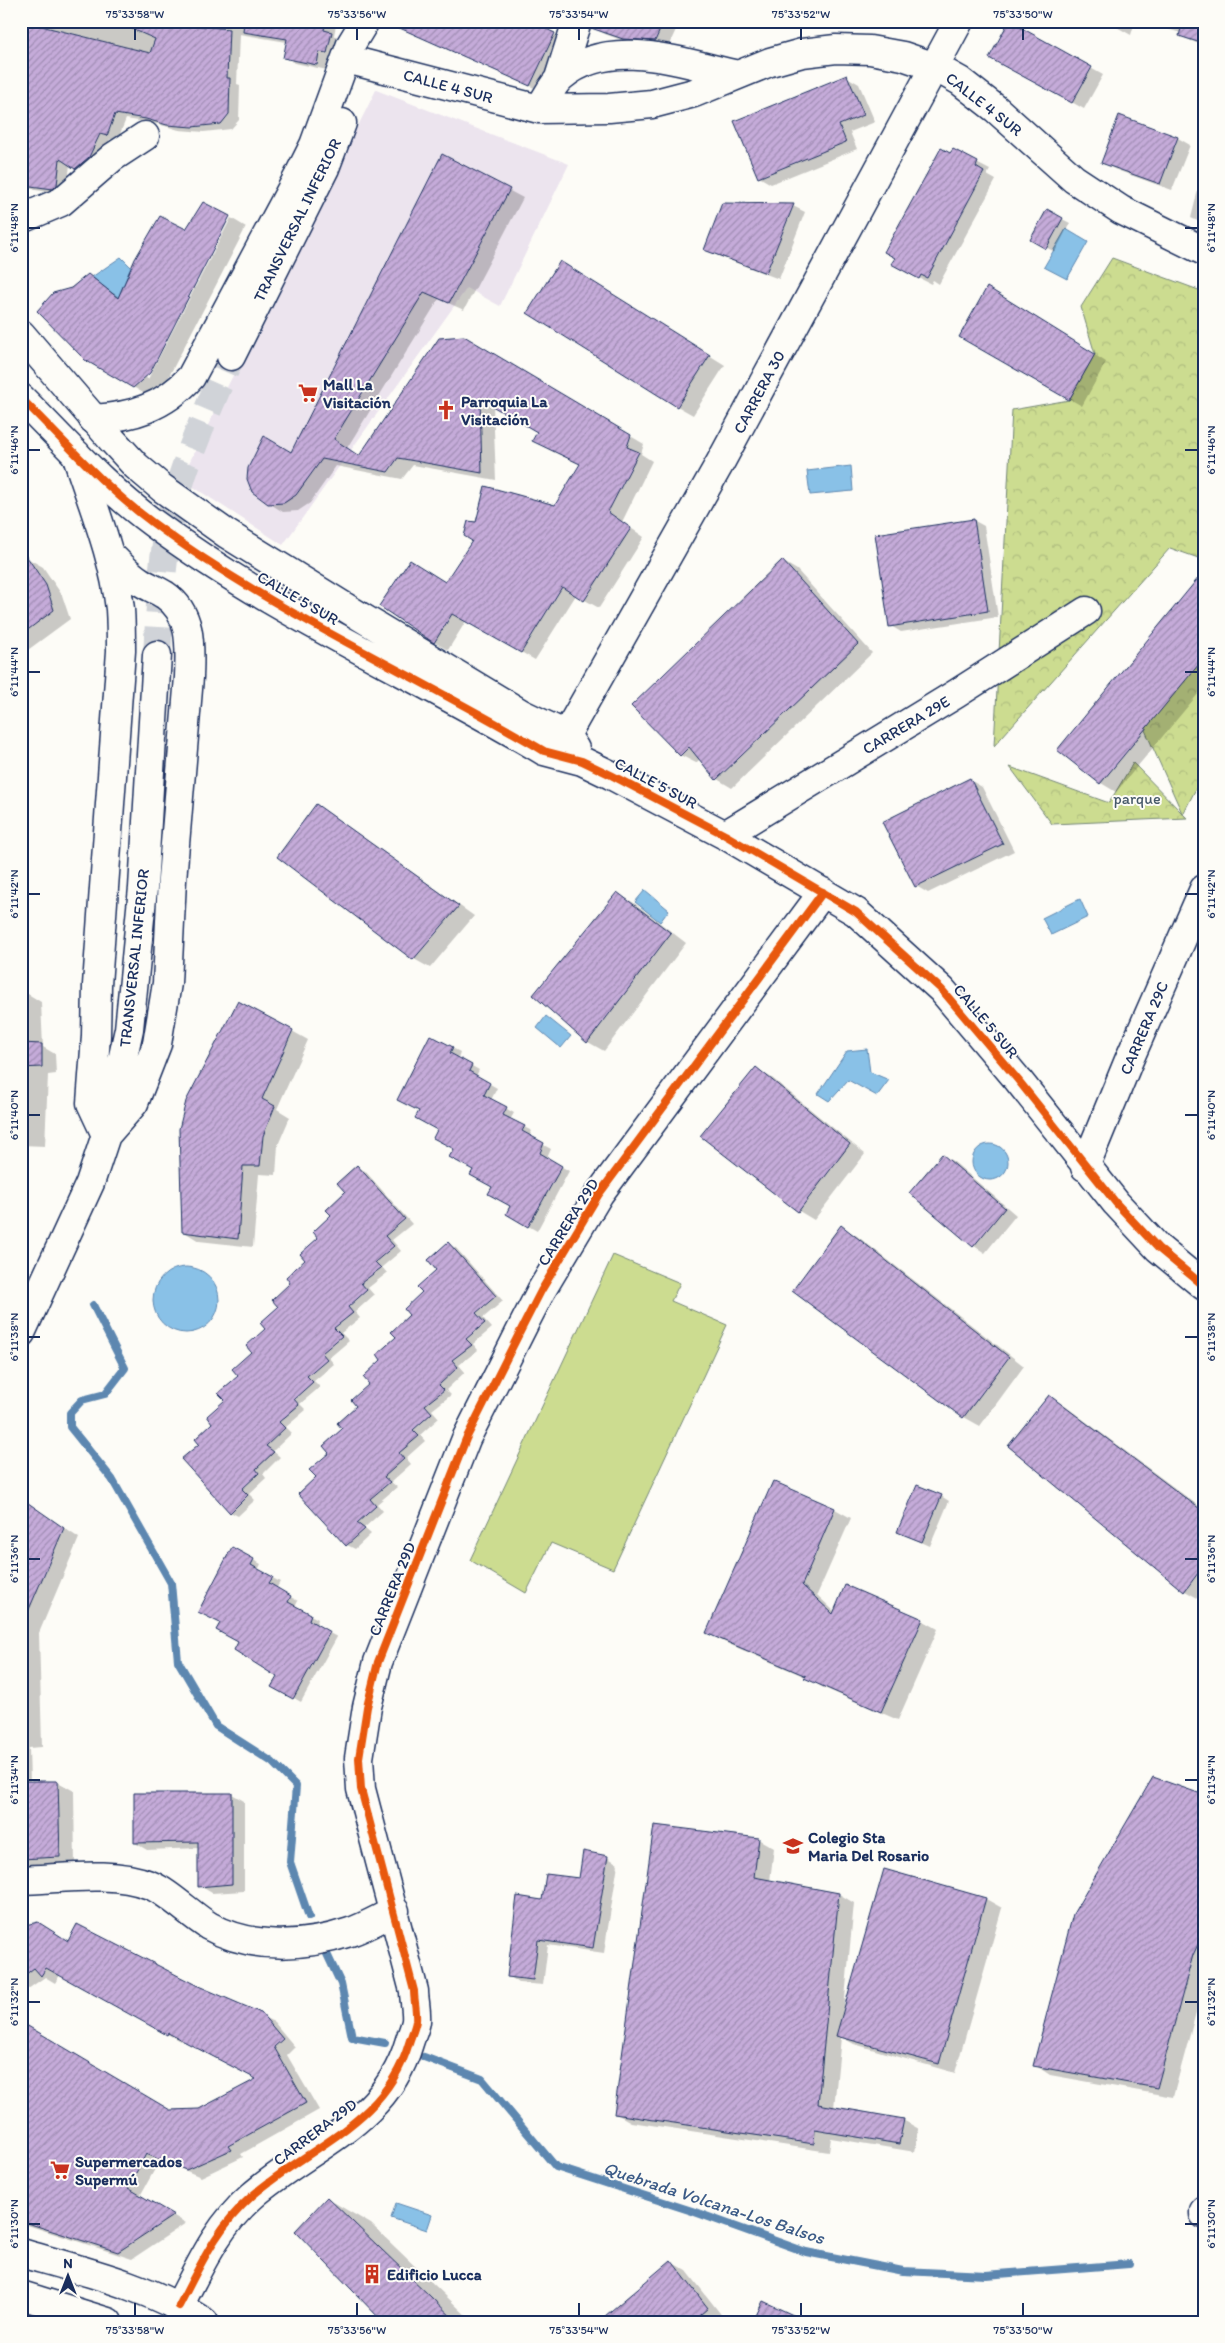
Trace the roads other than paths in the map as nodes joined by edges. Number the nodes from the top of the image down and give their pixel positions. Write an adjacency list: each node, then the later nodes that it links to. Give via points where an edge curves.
1 (365, 21): 4 (street, TRANSVERSAL INFERIOR); 15 (street, via 351,44 310,153 191,377 168,398 151,408 134,414)
2 (577, 21): 7 (street)
3 (959, 21): 5 (street, CARRERA 30)
4 (358, 62): 8 (street, CALLE 4 SUR); 13 (street, TRANSVERSAL INFERIOR, via 339,134 325,168)
5 (934, 67): 6 (street, CALLE 4 SUR, via 903,56 870,50 836,49 802,53); 11 (street, CALLE 4 SUR, via 996,109 1074,179 1121,210); 20 (street, CARRERA 30, via 720,463)
6 (738, 75): 7 (street, via 651,56 619,54 582,63); 8 (street, CALLE 4 SUR, via 694,94 652,104)
7 (560, 78): 8 (street)
8 (539, 109)
9 (145, 136): 10 (street, via 113,156 61,202)
10 (21, 219)
11 (1204, 251)
12 (21, 334): 15 (street, CALLE 5 SUR)
13 (231, 356)
14 (21, 398): 16 (street, CALLE 5 SUR)
15 (93, 419): 20 (street, CALLE 5 SUR, via 136,466 227,534 514,710)
16 (76, 454): 17 (street); 21 (street, CALLE 5 SUR, via 114,492 152,523 211,563)
17 (109, 554): 26 (street, via 120,608 121,651 91,1103); 26 (street, via 140,582 175,604 187,627 190,653 167,983 156,1044 134,1103)
18 (1086, 612): 23 (street, CARRERA 29E)
19 (156, 654): 26 (street, TRANSVERSAL INFERIOR, via 142,888 129,1029)
20 (566, 735): 21 (street, CARRERA 30); 22 (street)
21 (544, 751): 22 (street, CALLE 5 SUR)
22 (582, 761): 23 (street, CALLE 5 SUR)
23 (725, 835): 25 (street, CALLE 5 SUR)
24 (1204, 889): 27 (street, CARRERA 29C)
25 (824, 892): 27 (street, CALLE 5 SUR, via 856,912 942,990); 31 (street, CARRERA 29D, via 599,1194 541,1291 466,1439 378,1662 359,1758 361,1789)
26 (106, 1135): 29 (street, TRANSVERSAL INFERIOR, via 90,1183)
27 (1086, 1167): 28 (street, CALLE 5 SUR, via 1158,1248)
28 (1204, 1286)
29 (21, 1333)
30 (21, 1880): 31 (street, via 129,1879 152,1886 217,1930 243,1939 276,1944 313,1942 351,1932)
31 (394, 1911): 34 (street, CARRERA 29D, via 414,1991 416,2021 395,2079 373,2105 334,2139 253,2195 224,2224)
32 (21, 2253): 34 (street, via 121,2282)
33 (21, 2295): 35 (street)
34 (179, 2306): 36 (street)
35 (108, 2322)
36 (204, 2322)

